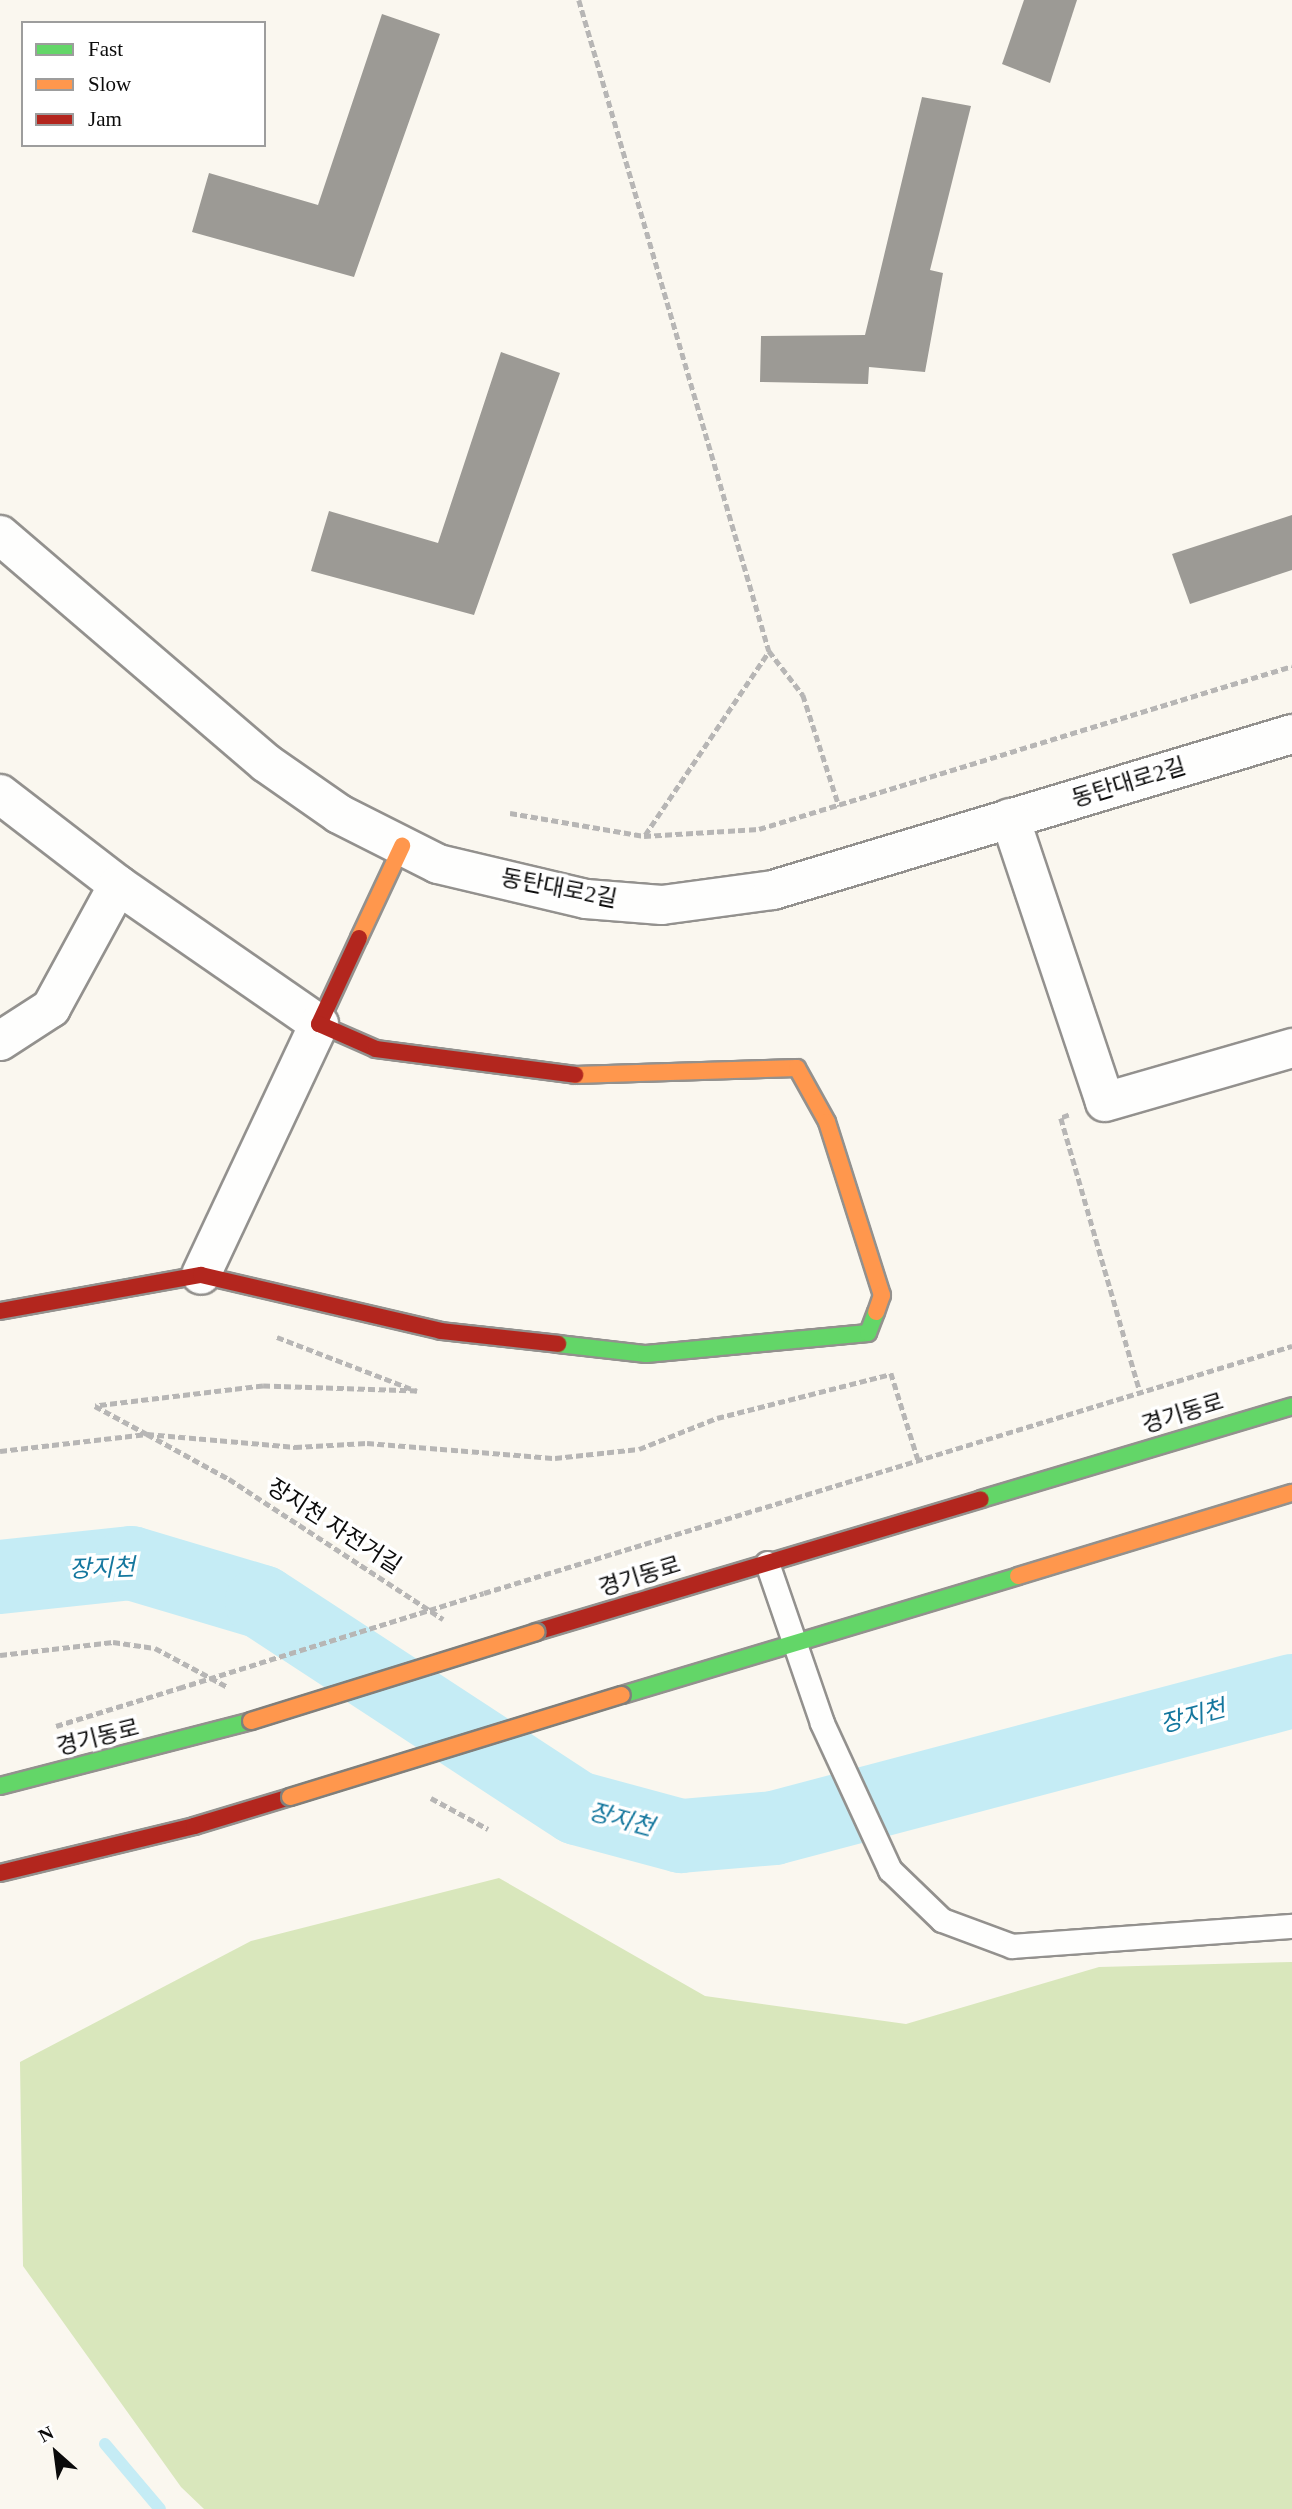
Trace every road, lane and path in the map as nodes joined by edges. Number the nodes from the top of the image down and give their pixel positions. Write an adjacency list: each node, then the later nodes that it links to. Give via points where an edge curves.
1 (579, 0): 3 (path)
2 (2, 540): 11 (street, 동탄대로2길, via 266,763 339,814)
3 (769, 651): 7 (path, via 803,695); 10 (path)
4 (1292, 666): 7 (path)
5 (1292, 734): 9 (street, 동탄대로2길)
6 (0, 794): 12 (street)
7 (839, 806): 10 (path, via 759,829)
8 (510, 813): 10 (path)
9 (1010, 818): 11 (street, 동탄대로2길, via 773,890 662,905 586,899 438,864); 16 (street)
10 (644, 836)
11 (402, 846): 13 (main road)
12 (118, 885): 13 (street); 14 (street, via 51,1008)
13 (319, 1024): 17 (street); 17 (main road, via 376,1049 589,1077 797,1068 827,1122 882,1295 868,1333 646,1354 442,1331)
14 (0, 1041)
15 (1292, 1048): 16 (street)
16 (1105, 1102): 21 (path, via 1061,1118)
17 (201, 1275): 18 (main road)
18 (0, 1311)
19 (264, 1332): 23 (path, 장지천 자전거길, via 417,1391 263,1386 95,1406)
20 (1292, 1346): 21 (path)
21 (1140, 1391): 25 (path)
22 (1292, 1406): 27 (main road, 경기동로)
23 (147, 1434): 24 (path); 25 (path, via 295,1447 367,1443 555,1458 639,1449 717,1418 891,1374); 28 (path, 장지천 자전거길, via 229,1479)
24 (0, 1451)
25 (918, 1459): 30 (path, bridge)
26 (1292, 1493): 29 (main road)
27 (767, 1563): 29 (lane); 31 (main road, 경기동로, bridge, via 251,1721)
28 (450, 1624)
29 (792, 1640): 32 (main road, bridge, via 194,1826); 33 (lane, via 822,1723 890,1870 942,1920 1012,1946)
30 (53, 1727)
31 (0, 1786)
32 (0, 1873)
33 (1292, 1926)

